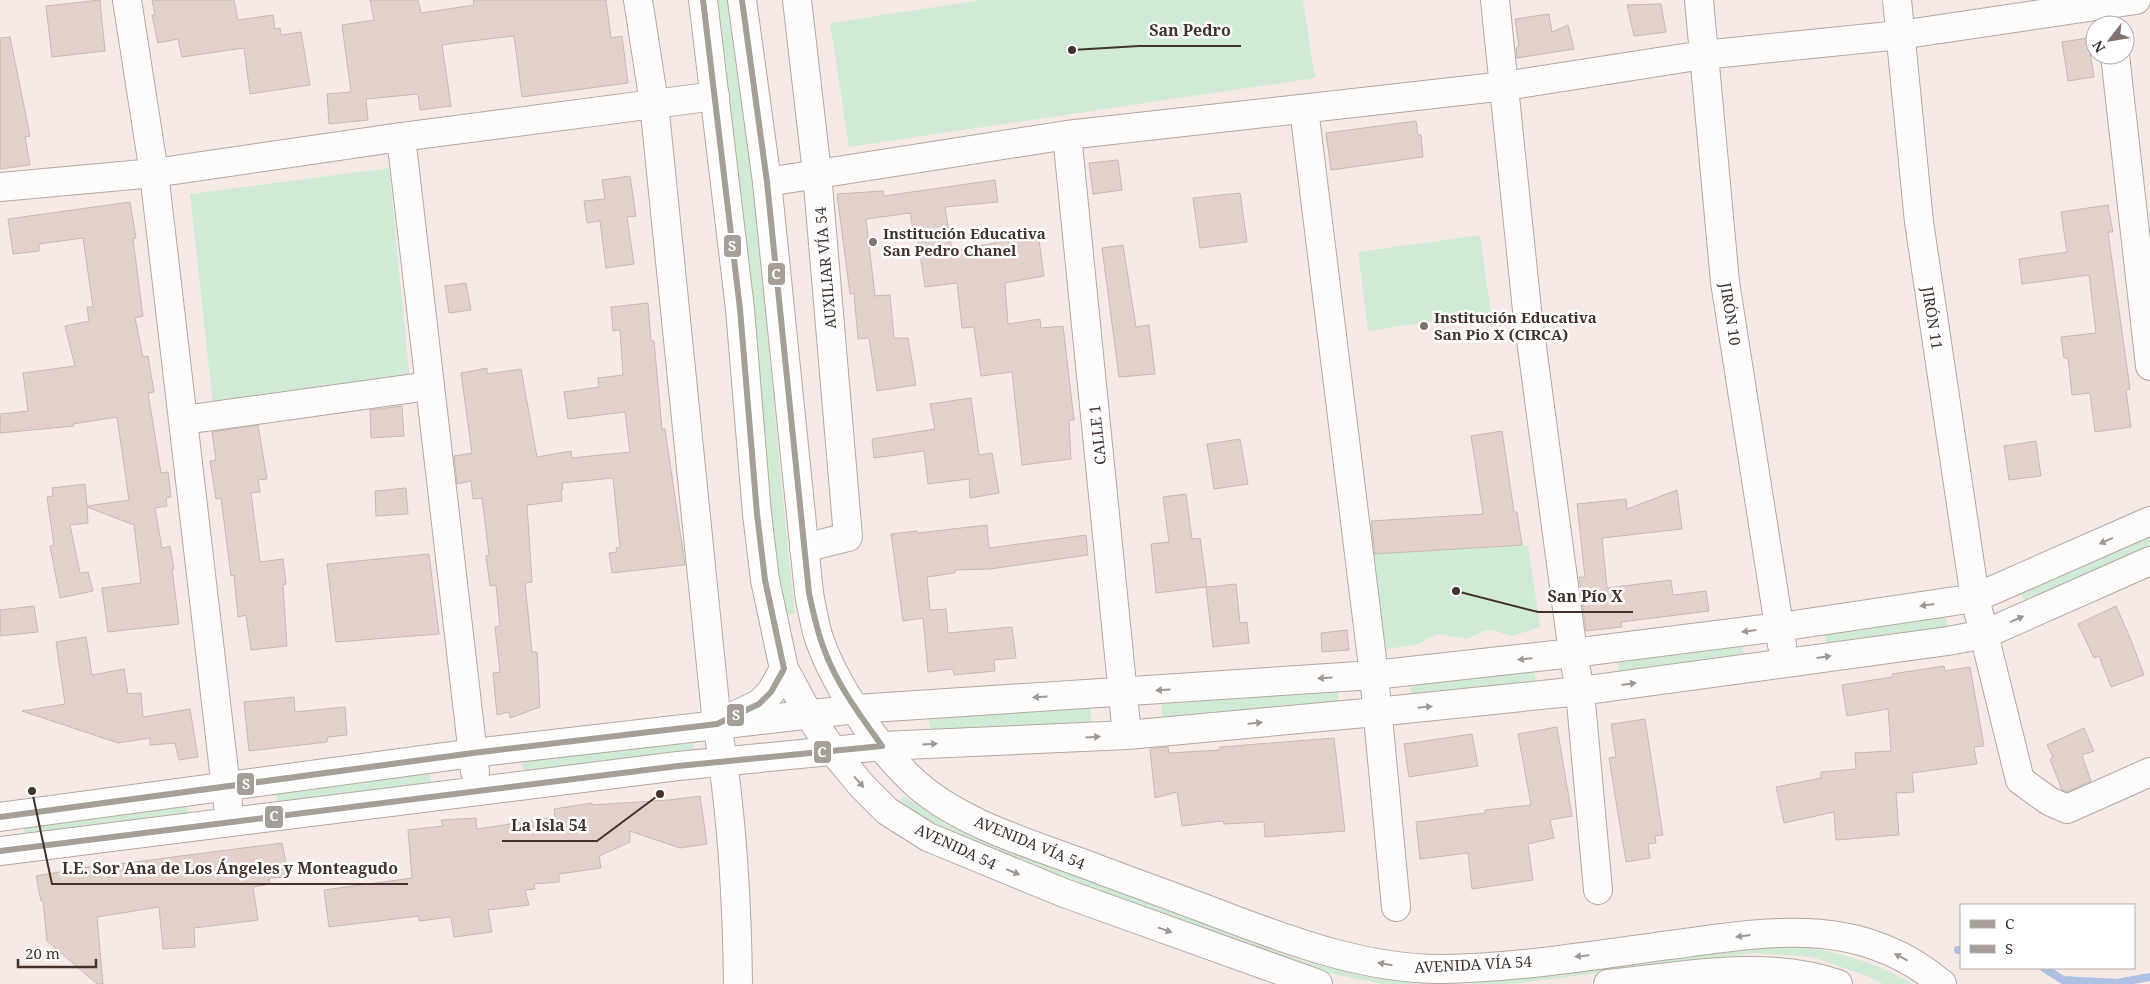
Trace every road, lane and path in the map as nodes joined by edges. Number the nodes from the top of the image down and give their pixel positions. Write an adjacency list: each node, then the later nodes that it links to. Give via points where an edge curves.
1 (127, 0): 21 (street)
2 (638, 0): 16 (street)
3 (702, 0): 15 (street, AVENIDA 54)
4 (742, 0): 22 (street, AVENIDA VÍA 54)
5 (1495, 0): 14 (street)
6 (1699, 0): 12 (street, JIRÓN 10)
7 (1897, 0): 11 (street, JIRÓN 11)
8 (2136, 0): 10 (street)
9 (802, 1): 20 (street, AUXILIAR VÍA 54)
10 (2109, 10): 11 (street)
11 (1900, 35): 12 (street); 30 (street, JIRÓN 11, via 1919,222)
12 (1703, 55): 14 (street); 31 (street, JIRÓN 10, via 1725,282)
13 (2116, 65): 24 (street)
14 (1505, 86): 17 (street); 33 (street, via 1528,310)
15 (715, 96): 16 (street); 35 (street, AVENIDA 54, via 740,309 757,514 765,580)
16 (654, 103): 19 (street); 42 (street)
17 (1304, 109): 18 (street); 36 (street)
18 (1067, 135): 20 (street); 38 (street, CALLE 1)
19 (401, 137): 21 (street); 25 (street)
20 (818, 172): 22 (street); 28 (street, AUXILIAR VÍA 54, via 848,537)
21 (154, 173): 23 (street); 26 (street)
22 (767, 182): 28 (street, AVENIDA VÍA 54)
23 (0, 187)
24 (2150, 366)
25 (429, 386): 26 (street); 46 (street)
26 (184, 420): 49 (street)
27 (2150, 521): 30 (street, one-way to 30)
28 (804, 548): 39 (street, AVENIDA VÍA 54, via 808,594 818,633 839,682)
29 (2150, 561): 32 (street, one-way to 29)
30 (1975, 598): 31 (street, one-way to 31); 32 (street, JIRÓN 11)
31 (1780, 627): 33 (street, one-way to 33); 34 (street, JIRÓN 10)
32 (1985, 634): 34 (street, one-way to 32); 48 (street, JIRÓN 11, via 2020,780 2049,801 2067,809)
33 (1573, 653): 36 (street, one-way to 36); 37 (street)
34 (1784, 664): 37 (street, one-way to 34)
35 (784, 669): 41 (street, AVENIDA 54); 42 (street, via 771,692 759,704)
36 (1374, 675): 38 (street, one-way to 38); 40 (street)
37 (1580, 691): 40 (street, one-way to 37); 54 (street)
38 (1123, 692): 39 (street, one-way to 39); 43 (street, CALLE 1)
39 (856, 709): 41 (street); 44 (street, AVENIDA VÍA 54)
40 (1376, 712): 43 (street, one-way to 40); 55 (street)
41 (809, 715): 42 (street); 45 (street, AVENIDA 54)
42 (717, 724): 46 (street); 47 (street)
43 (1127, 735): 44 (street, one-way to 43)
44 (882, 746): 45 (street); 60 (street, AVENIDA VÍA 54, one-way to 44, via 1890,952 1862,942 1800,931 1492,966 1441,969 1389,966 1303,945 991,828 934,799 910,779)
45 (833, 751): 47 (street); 57 (street, AVENIDA 54, one-way to 57, via 887,811 928,836 1064,893)
46 (473, 753): 49 (street); 50 (street)
47 (724, 762): 50 (street); 56 (street, via 733,851)
48 (2150, 772)
49 (226, 787): 51 (street); 52 (street)
50 (478, 790): 52 (street)
51 (0, 817)
52 (231, 822): 53 (street)
53 (0, 851)
54 (1598, 890)
55 (1396, 907)
56 (738, 984)
57 (1318, 984)
58 (1608, 984): 59 (street, via 1743,970 1814,976)
59 (1838, 984)
60 (1942, 984)

